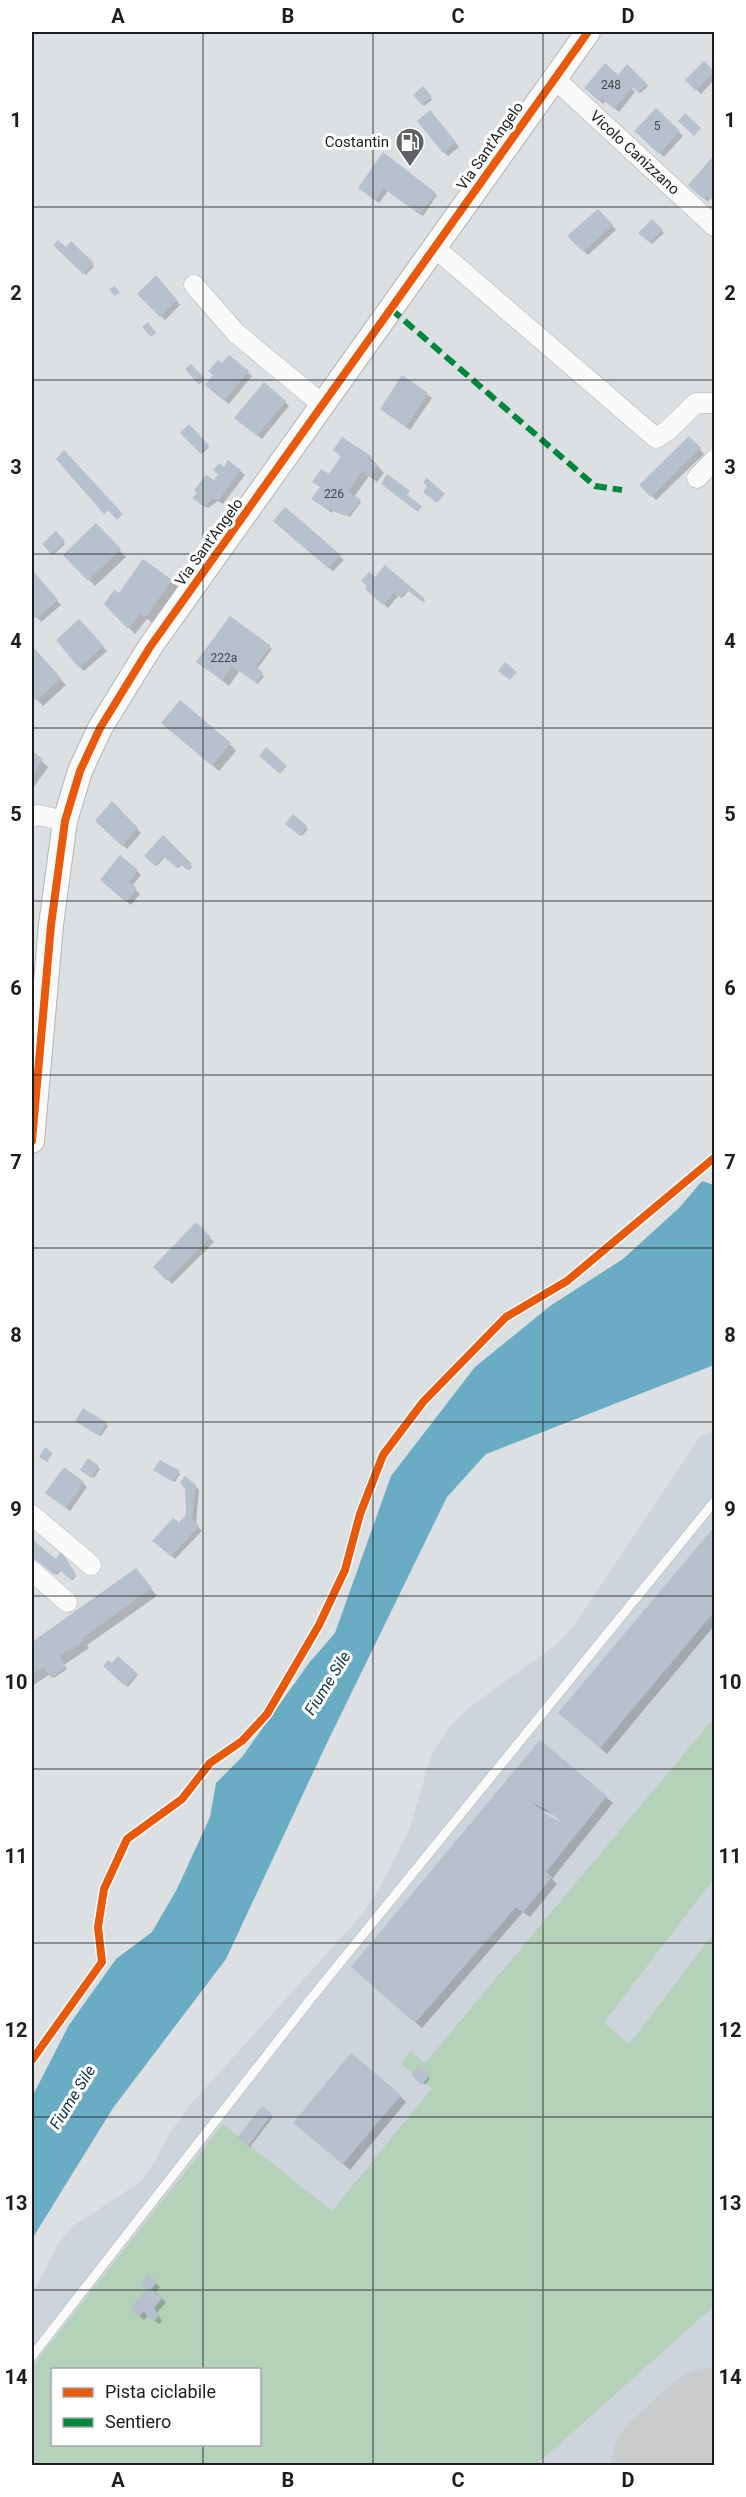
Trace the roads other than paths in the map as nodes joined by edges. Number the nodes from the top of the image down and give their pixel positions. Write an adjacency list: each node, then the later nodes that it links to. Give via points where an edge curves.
1 (588, 32): 2 (street, Via Sant'Angelo)
2 (554, 78): 3 (street, Vicolo Canizzano); 4 (street, Via Sant'Angelo)
3 (714, 226)
4 (434, 248): 6 (street, via 656,438 696,403); 7 (street, Via Sant'Angelo)
5 (194, 285): 7 (street, via 236,333)
6 (714, 403)
7 (322, 405): 11 (street, Via Sant'Angelo, via 114,703 89,751)
8 (714, 460): 9 (street)
9 (697, 478)
10 (32, 817): 11 (street)
11 (65, 821): 12 (street, Via Sant'Angelo, via 51,925)
12 (32, 1141)
13 (714, 1502): 18 (lane, via 309,2001)
14 (32, 1515): 15 (street)
15 (91, 1564)
16 (32, 1571): 17 (street)
17 (68, 1602)
18 (32, 2356)

